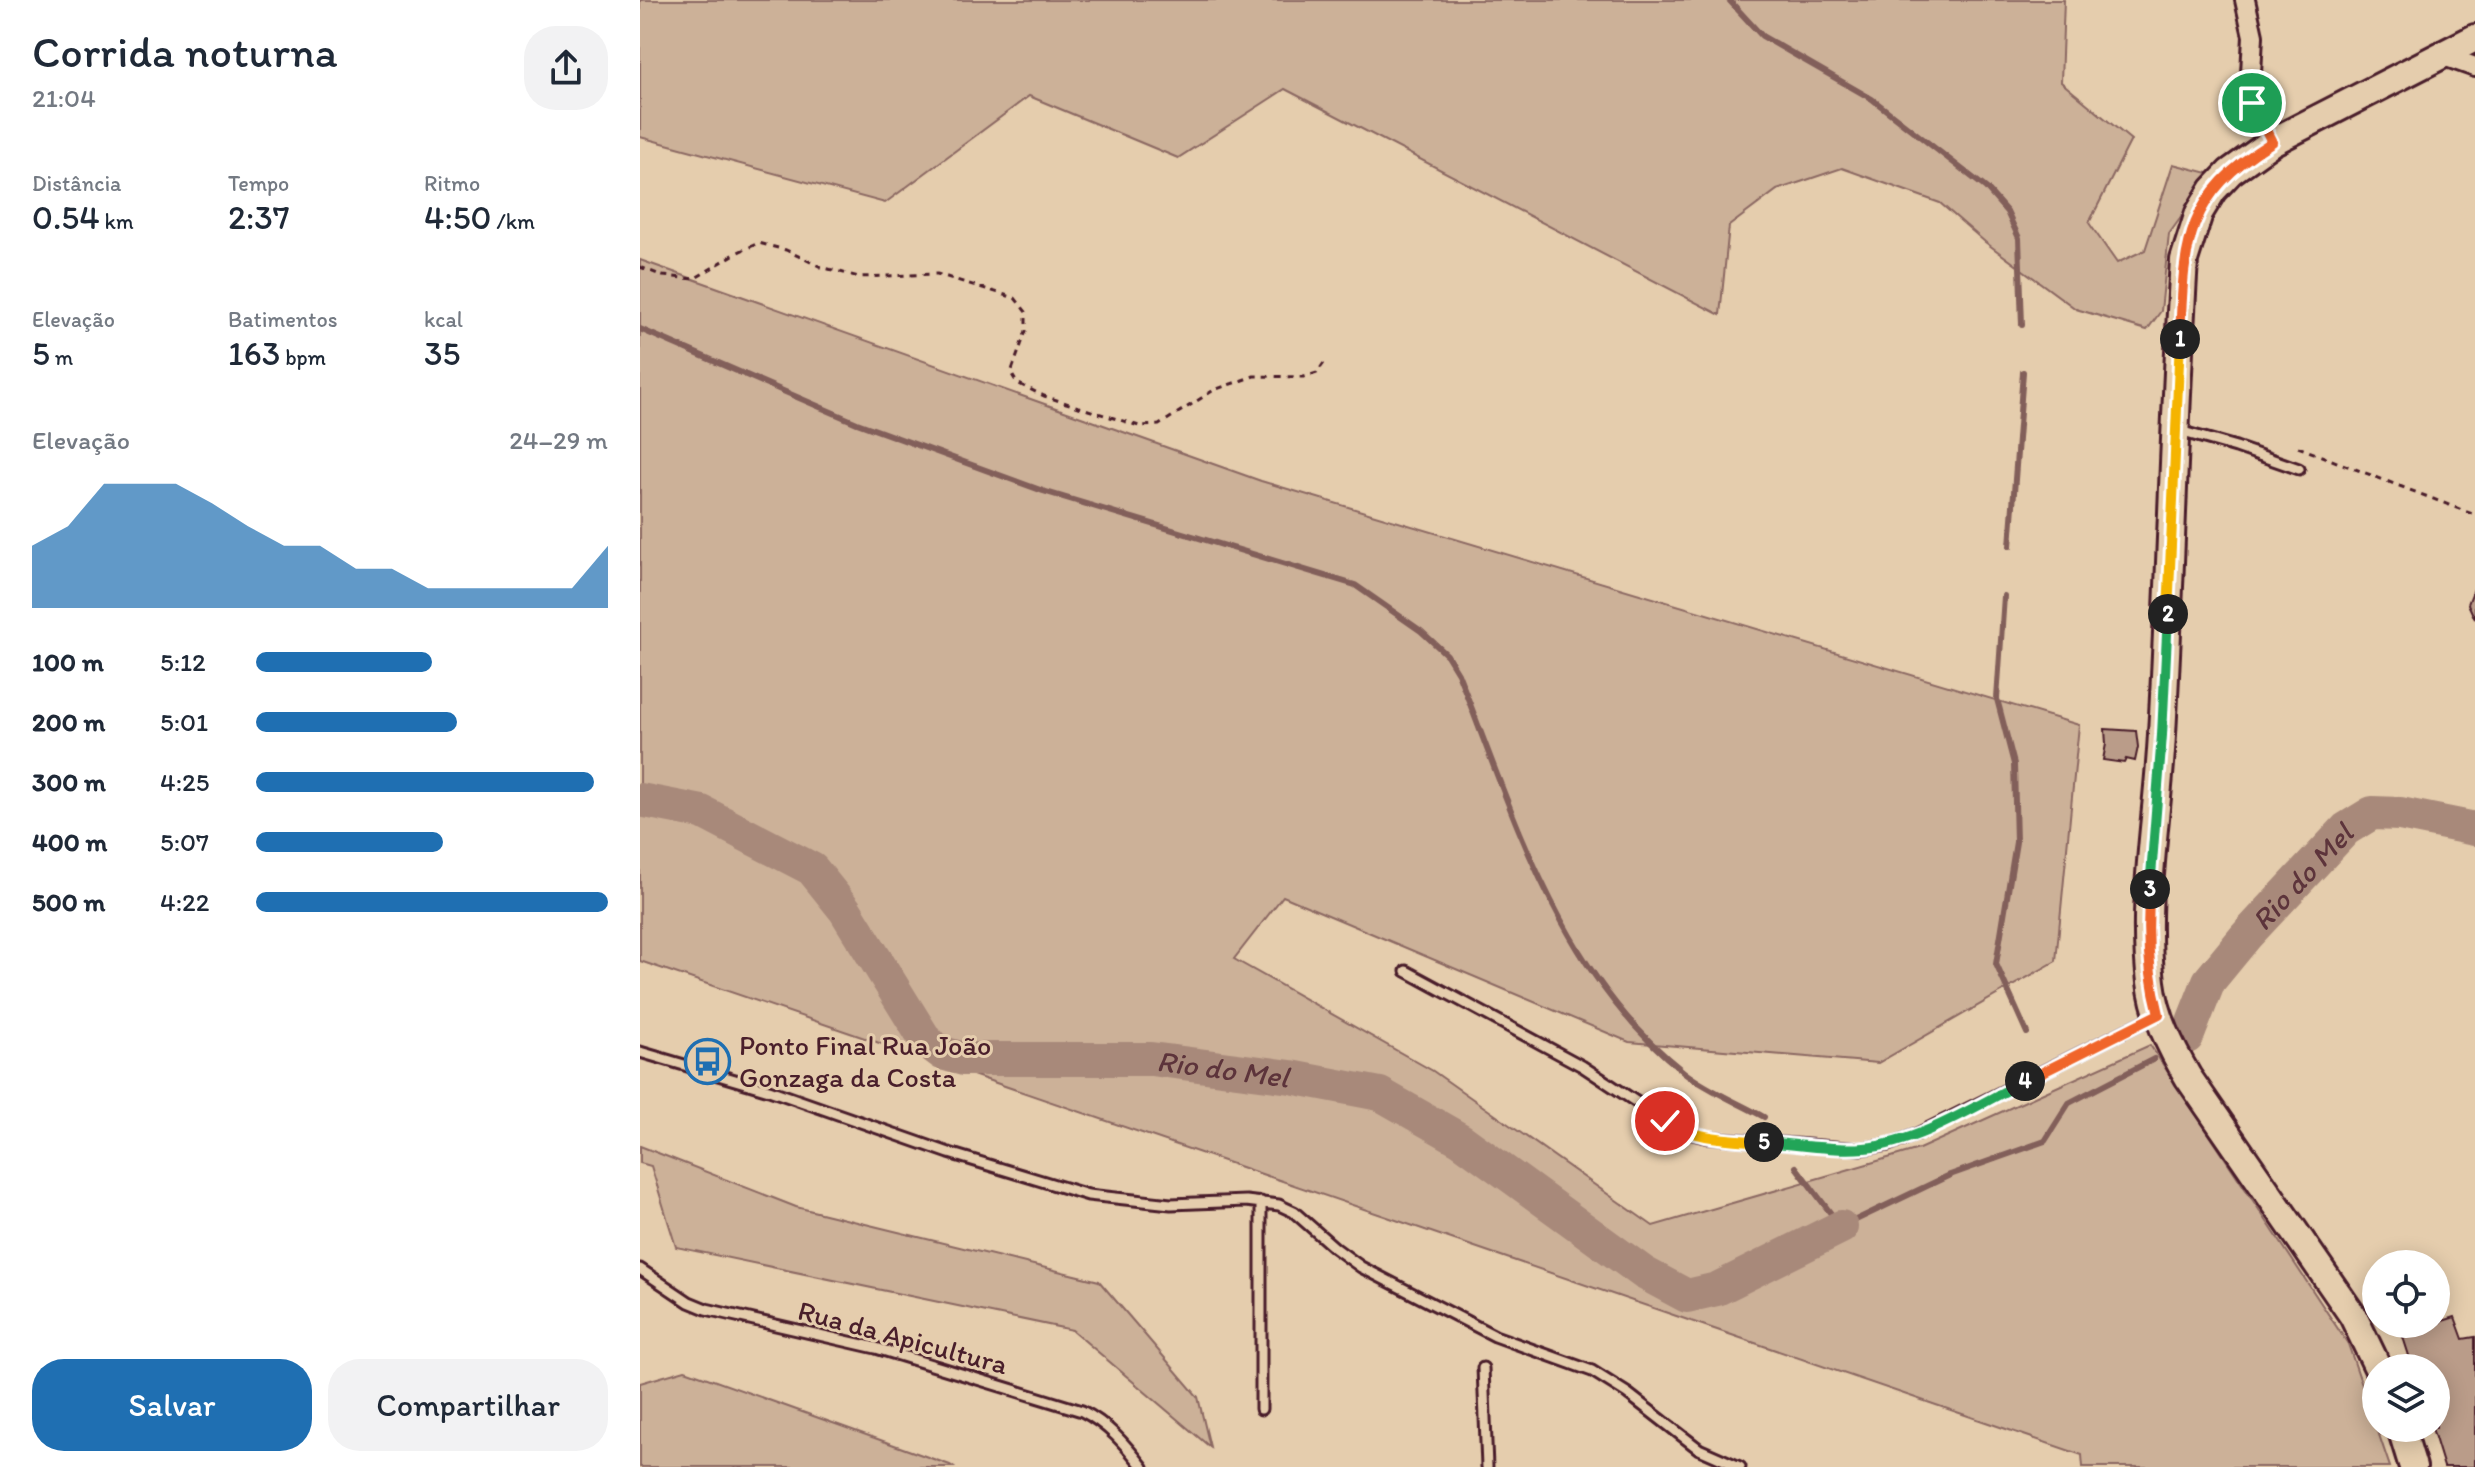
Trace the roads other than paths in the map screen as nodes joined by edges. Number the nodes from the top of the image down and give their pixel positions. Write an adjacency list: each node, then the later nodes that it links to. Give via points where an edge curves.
1 (2245, 0): 5 (street, via 2253,36 2250,92)
2 (2475, 38): 3 (main road)
3 (2441, 55): 4 (street); 5 (main road)
4 (2475, 67)
5 (2272, 142): 6 (main road, via 2213,190 2190,238 2184,260)
6 (2176, 430): 7 (lane); 9 (main road, via 2148,908 2150,973)
7 (2299, 469)
8 (1406, 971): 9 (lane, via 1582,1066 1685,1132 1860,1149 1915,1135)
9 (2159, 1014): 13 (main road, via 2188,1077 2353,1316)
10 (640, 1052): 11 (lane, via 1088,1195 1171,1204)
11 (1261, 1202): 15 (lane); 19 (lane, via 1294,1212 1361,1267 1479,1329 1592,1371 1699,1449)
12 (641, 1271): 17 (lane, Rua da Apicultura, via 706,1309 876,1348 1082,1411 1113,1431)
13 (2371, 1354)
14 (1483, 1368): 18 (lane)
15 (1261, 1409)
16 (2405, 1442): 20 (main road)
17 (1143, 1467)
18 (1487, 1467)
19 (1740, 1467)
20 (2413, 1467)

